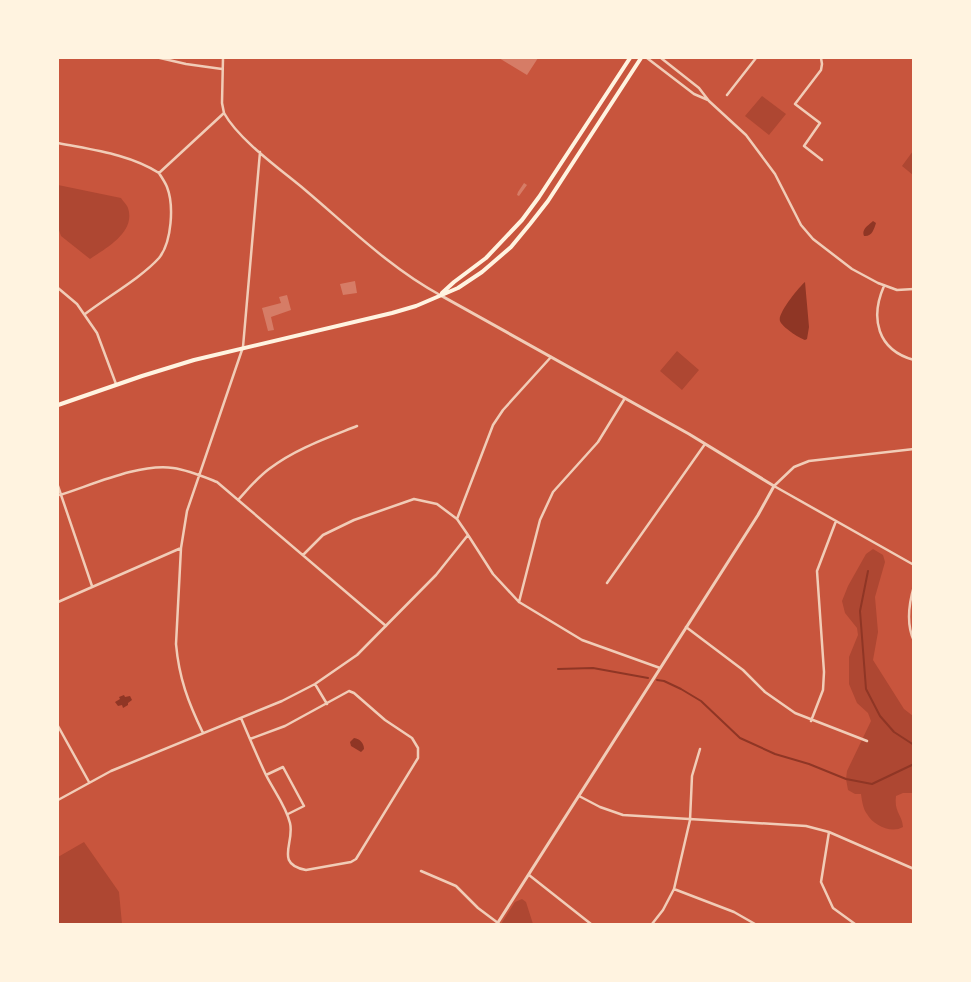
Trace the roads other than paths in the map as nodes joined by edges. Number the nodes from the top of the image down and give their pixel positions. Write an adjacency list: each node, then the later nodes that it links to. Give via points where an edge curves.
1 (160, 58): 9 (street)
2 (223, 58): 10 (street)
3 (630, 58): 21 (main road, via 522,220 486,258)
4 (641, 58): 21 (main road, via 524,232 482,272 458,288)
5 (647, 58): 12 (street, via 694,94)
6 (661, 58): 12 (street, via 699,88)
7 (756, 58): 11 (street)
8 (821, 58): 16 (street, via 821,70 795,104 820,123 804,146)
9 (171, 59): 10 (street)
10 (222, 68): 13 (street)
11 (727, 96)
12 (709, 101): 18 (street, via 736,124 757,149 801,225 813,239 852,269)
13 (224, 113): 15 (street); 17 (street)
14 (58, 143): 17 (street, via 126,157)
15 (260, 152): 21 (street, via 384,256); 23 (street)
16 (822, 160)
17 (159, 173): 22 (street, via 167,187 171,206 167,242 160,257)
18 (884, 286): 20 (street, via 897,290); 25 (street, via 876,313 881,334 894,351)
19 (58, 288): 22 (street)
20 (914, 289)
21 (440, 295): 23 (main road, via 389,314); 24 (street)
22 (84, 314): 26 (street, via 97,333)
23 (243, 347): 26 (main road); 32 (street)
24 (552, 357): 27 (street); 37 (street, via 497,418)
25 (914, 360)
26 (116, 384): 28 (main road)
27 (625, 398): 30 (street); 47 (street, via 603,435 553,492 540,520)
28 (58, 405)
29 (357, 426): 36 (street, via 293,453 268,469)
30 (705, 444): 34 (street); 43 (street)
31 (914, 449): 34 (street, via 801,463)
32 (199, 474): 35 (street, via 171,468 143,468); 36 (street, via 217,482); 40 (street, via 187,511)
33 (58, 486): 35 (street)
34 (774, 486): 38 (street); 49 (street)
35 (60, 495): 44 (street)
36 (238, 500): 41 (street)
37 (457, 519): 39 (street); 41 (street, via 437,504 414,499 354,520 323,536)
38 (836, 520): 42 (street); 55 (street, via 817,571 824,672 823,690)
39 (468, 535): 47 (street, via 493,574); 48 (street, via 436,575)
40 (181, 548): 44 (street); 57 (street, via 177,656 188,701)
41 (303, 555): 48 (street)
42 (914, 565)
43 (607, 583)
44 (92, 586): 46 (street)
45 (914, 586): 50 (street, via 909,602)
46 (58, 602)
47 (519, 602): 51 (street, via 582,640)
48 (386, 626): 52 (street, via 357,655)
49 (686, 628): 51 (street); 55 (street, via 743,670 765,692)
50 (914, 641)
51 (660, 668): 63 (street)
52 (315, 684): 53 (street); 54 (street)
53 (327, 705): 58 (street); 65 (street, via 350,691 354,693 412,738 418,748 416,764 352,862 306,870 291,864 287,855 291,828)
54 (241, 718): 57 (street); 58 (street)
55 (811, 721): 59 (street)
56 (58, 726): 62 (street)
57 (203, 733): 62 (street)
58 (250, 739): 61 (street)
59 (867, 741)
60 (700, 749): 66 (street, via 692,776)
61 (266, 775): 65 (street); 65 (street, via 283,767 304,806)
62 (90, 782): 64 (street)
63 (579, 796): 66 (street, via 623,815); 70 (street)
64 (58, 800)
65 (288, 814)
66 (690, 820): 67 (street, via 806,826); 71 (street)
67 (829, 832): 68 (street); 76 (street, via 821,882 833,908)
68 (914, 868)
69 (421, 870): 72 (street, via 456,886)
70 (529, 875): 72 (street); 73 (street)
71 (674, 890): 74 (street); 75 (street, via 734,912)
72 (498, 924)
73 (591, 924)
74 (652, 924)
75 (755, 924)
76 (855, 924)

